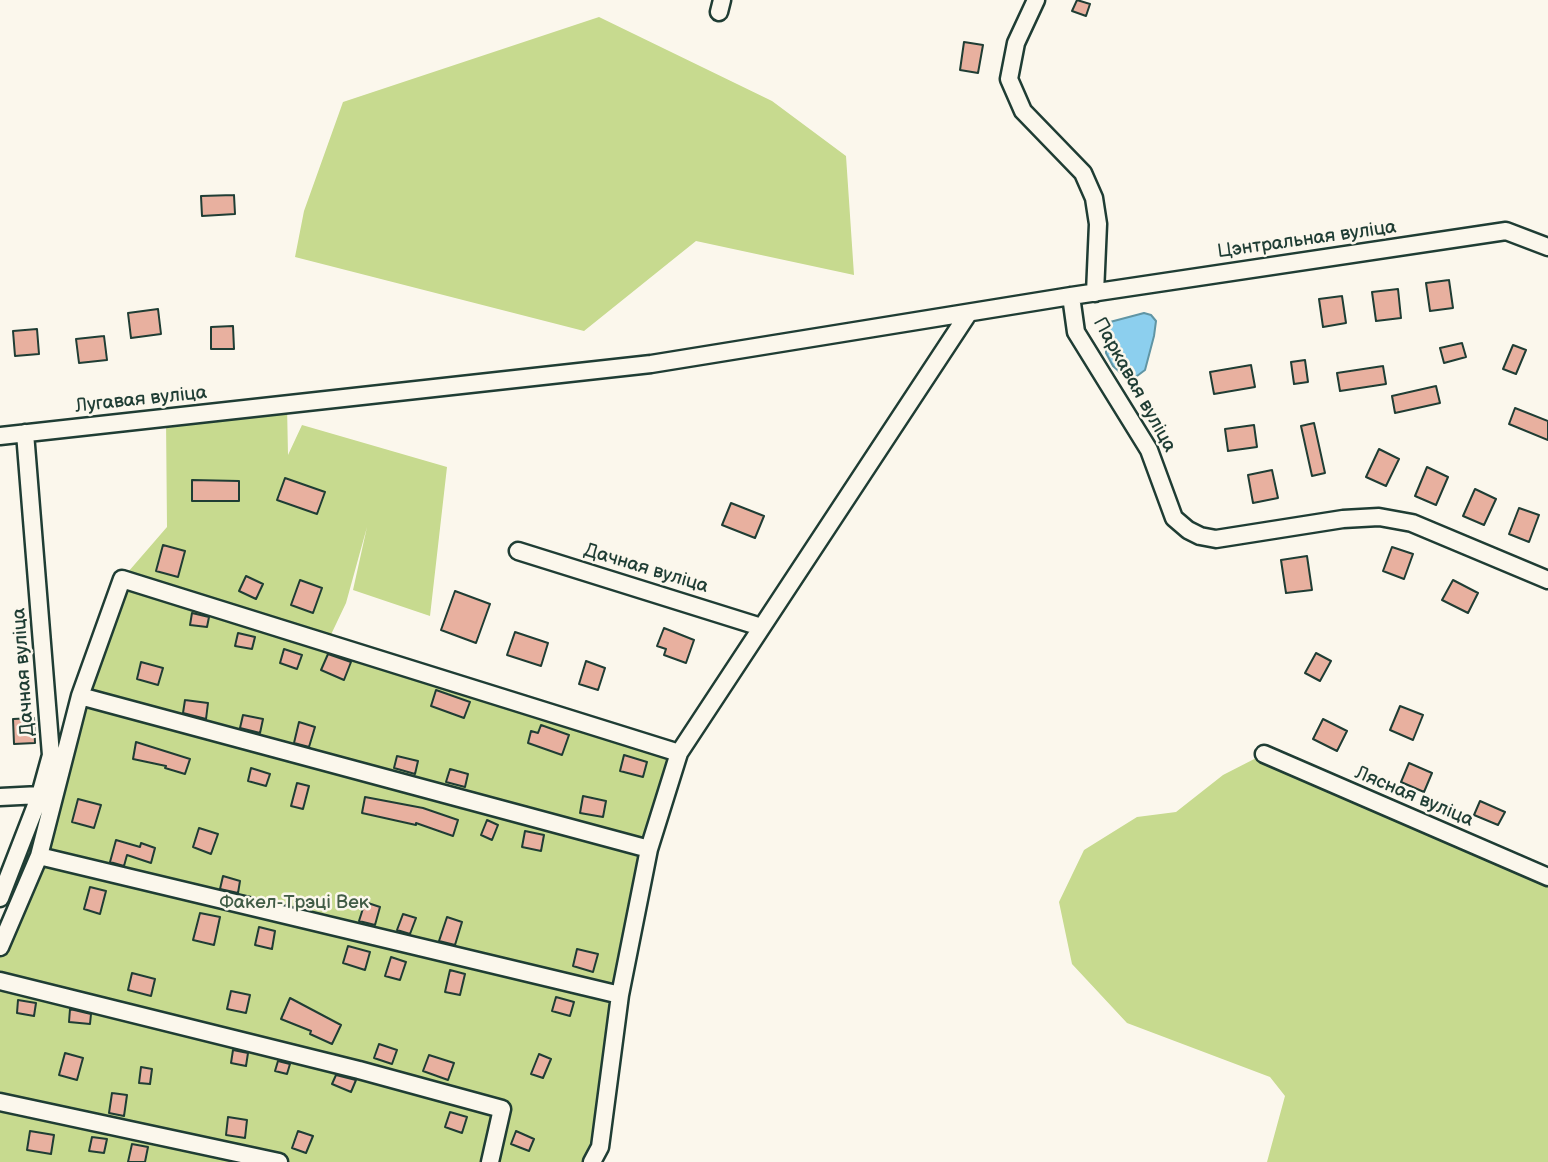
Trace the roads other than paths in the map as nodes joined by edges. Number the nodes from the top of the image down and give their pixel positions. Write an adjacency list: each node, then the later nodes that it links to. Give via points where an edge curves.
1 (1036, 0): 3 (street, via 1016,43 1009,79 1023,111 1083,173 1094,198 1098,223)
2 (1548, 247): 3 (street, Цэнтральная вуліца, via 1506,231)
3 (1095, 293): 4 (street, Цэнтральная вуліца)
4 (1071, 296): 5 (street, Цэнтральная вуліца); 9 (street, Паркавая вуліца, via 1076,332 1149,450 1174,518 1188,530 1216,539 1379,517 1412,523)
5 (968, 314): 6 (street, Лугавая вуліца, via 651,364); 10 (street)
6 (25, 433): 7 (street, Лугавая вуліца); 14 (street, Дачная вуліца, via 51,755)
7 (0, 436)
8 (518, 551): 10 (street, Дачная вуліца)
9 (1548, 580)
10 (761, 627): 12 (street)
11 (80, 696): 12 (street, via 122,579); 16 (street); 17 (street)
12 (680, 753): 16 (street)
13 (1264, 754): 18 (street, Лясная вуліца)
14 (40, 795): 15 (street); 19 (street, Дачная вуліца)
15 (0, 797)
16 (649, 849): 22 (street)
17 (39, 856): 20 (street); 22 (street)
18 (1548, 877)
19 (0, 898)
20 (0, 947)
21 (0, 981): 25 (street, via 502,1109)
22 (620, 995): 26 (street, via 600,1147)
23 (0, 1102): 24 (street)
24 (279, 1162)
25 (490, 1162)
26 (592, 1162)

